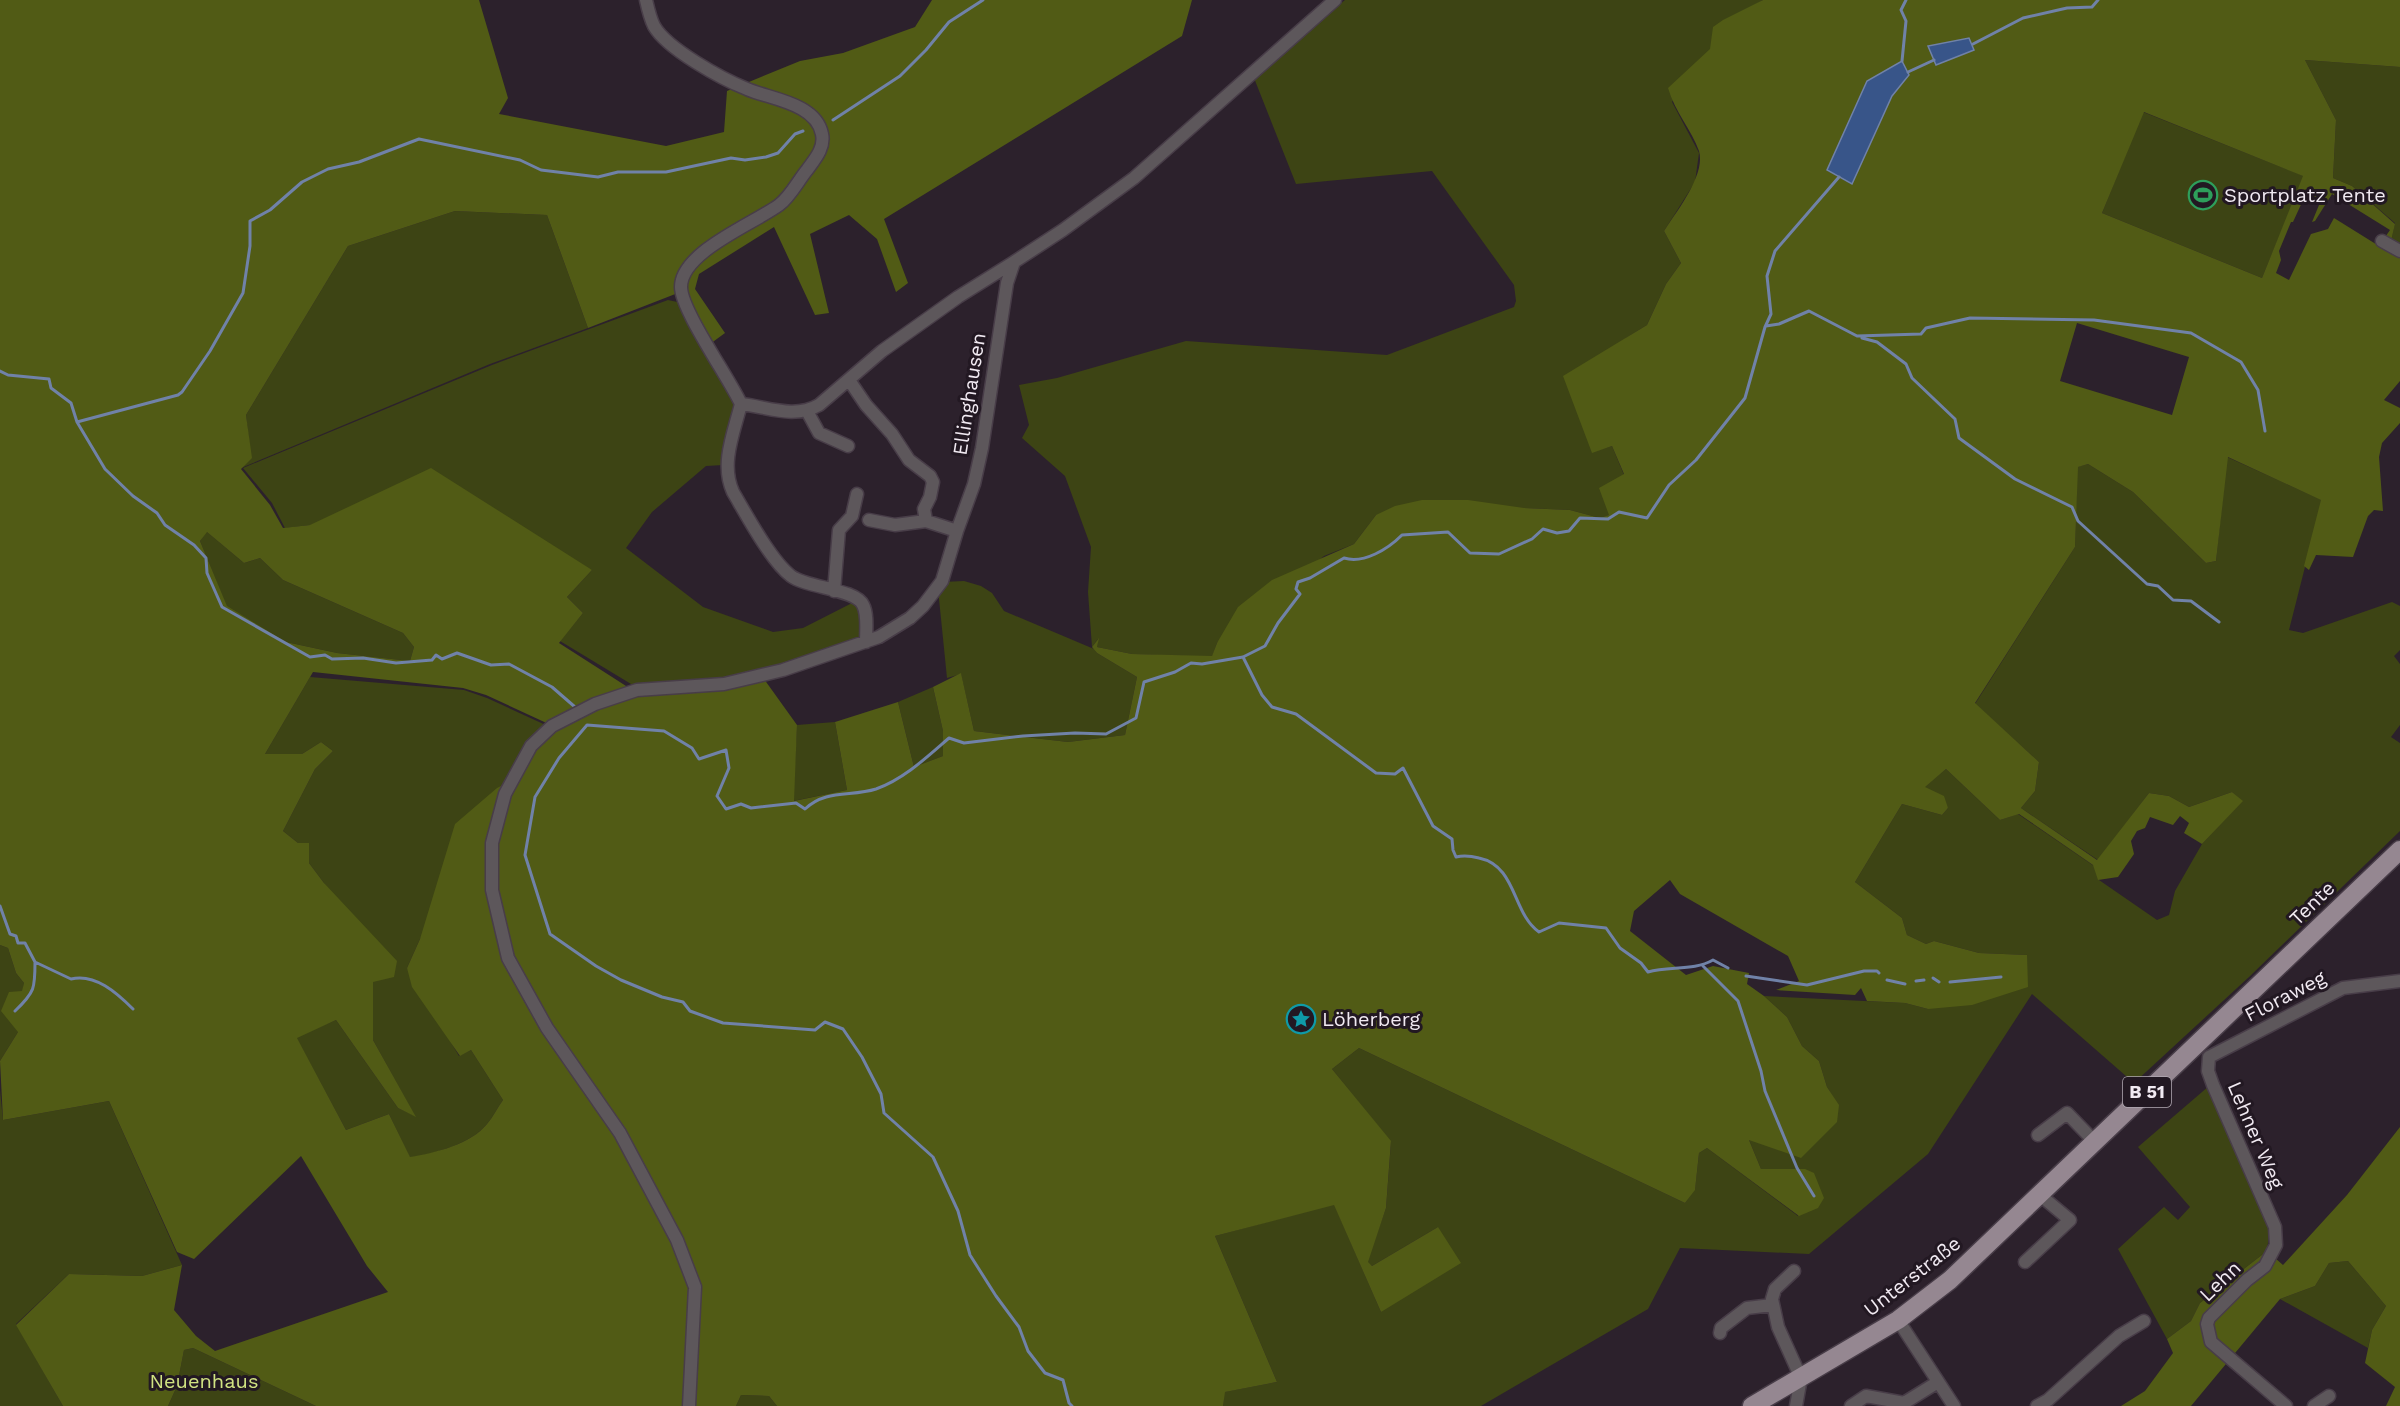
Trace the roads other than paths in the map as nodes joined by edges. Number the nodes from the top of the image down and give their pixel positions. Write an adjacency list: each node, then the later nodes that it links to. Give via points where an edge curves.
1 (646, 0): 7 (street, via 654,26 673,46 728,80 799,108 815,120 822,134 818,155 780,204 703,252 683,276 684,302)
2 (1335, 0): 5 (street, via 1134,178)
3 (2382, 242): 4 (street)
4 (2400, 251)
5 (1014, 262): 6 (street, via 900,338); 13 (street, Ellinghausen, via 1007,283 982,448)
6 (849, 380): 8 (street); 12 (street, Ellinghausen, via 909,460 930,476 933,482 924,509)
7 (741, 404): 8 (street); 14 (street, via 727,467 733,492 785,571 798,580)
8 (807, 411): 9 (street, via 819,433)
9 (848, 446)
10 (857, 494): 14 (street, via 852,516 839,530)
11 (869, 520): 12 (street, via 895,525)
12 (926, 520): 13 (street)
13 (957, 531): 15 (street, Ellinghausen, via 942,581 923,606 910,618)
14 (834, 591): 15 (street, via 865,606)
15 (866, 642): 33 (street, via 753,678 637,690 595,704 552,726 531,746 505,794 492,843 492,890 508,958 547,1028 620,1133 677,1240 695,1287)
16 (2400, 850): 18 (main road, Tente / B 51)
17 (2400, 981): 19 (street, Floraweg, via 2343,988)
18 (2255, 989): 19 (main road, Unterstraße / B 51)
19 (2203, 1051): 21 (main road, Unterstraße / B 51); 23 (street, Lehner Weg, via 2213,1085)
20 (2038, 1135): 21 (street, via 2067,1113)
21 (2095, 1142): 22 (main road, Unterstraße / B 51)
22 (2040, 1195): 24 (street, via 2070,1220); 27 (main road, Unterstraße / B 51, via 1950,1280)
23 (2275, 1227): 39 (street, Lehn, via 2276,1245 2265,1266 2207,1324 2211,1342)
24 (2025, 1262)
25 (1794, 1271): 26 (street, via 1775,1289)
26 (1772, 1305): 29 (street, via 1747,1308); 30 (street)
27 (1898, 1320): 30 (main road, Unterstraße / B 51); 31 (street)
28 (2144, 1321): 38 (street, via 2119,1336)
29 (1720, 1332)
30 (1801, 1378): 34 (main road, Unterstraße / B 51); 35 (street)
31 (1938, 1382): 36 (street, via 1904,1403 1866,1396); 37 (street)
32 (2329, 1396): 40 (street)
33 (689, 1406)
34 (1752, 1406)
35 (1796, 1406)
36 (1851, 1406)
37 (1954, 1406)
38 (2037, 1406)
39 (2286, 1406)
40 (2314, 1406)

